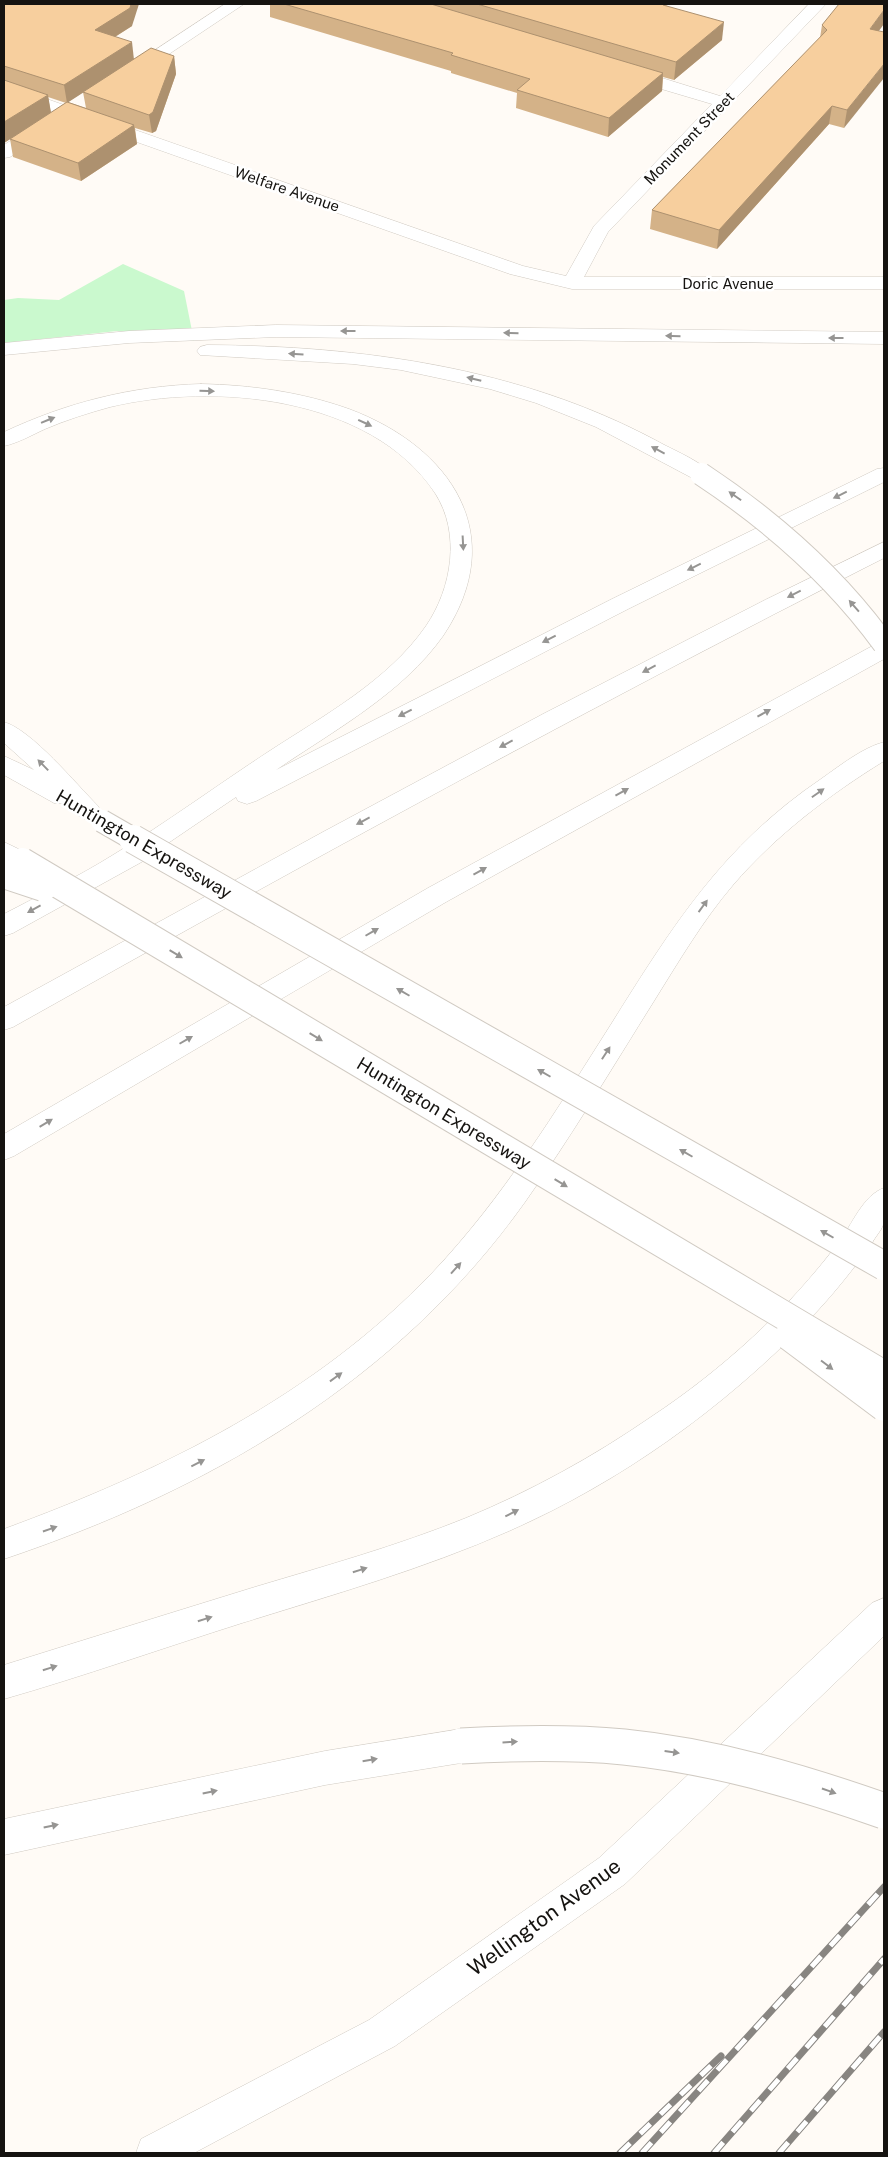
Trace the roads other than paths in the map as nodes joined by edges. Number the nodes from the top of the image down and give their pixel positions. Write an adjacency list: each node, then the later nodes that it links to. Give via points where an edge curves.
1 (236, 4): 4 (main road)
2 (818, 4): 7 (main road, Monument Street)
3 (611, 68): 7 (main road)
4 (119, 79)
5 (4, 89): 8 (main road, Welfare Avenue)
6 (85, 101): 8 (main road)
7 (724, 102): 10 (main road, Monument Street, via 600,230)
8 (68, 112): 9 (main road); 10 (main road, Welfare Avenue, via 517,270)
9 (4, 153)
10 (572, 283): 11 (main road, Doric Avenue)
11 (884, 283)
12 (884, 338): 13 (main road, one-way to 13, via 276,331 129,337)
13 (4, 349)
14 (4, 364): 18 (main road, one-way to 14, bridge, via 844,593 765,519 701,474 626,433 548,400 468,378 386,362 303,354 161,353)
15 (4, 440): 24 (main road, one-way to 24, via 62,414 130,397 203,390 274,396 340,412 393,439 438,478 453,503 462,530 464,557 460,581 434,632 410,658 347,710)
16 (884, 474): 24 (main road, one-way to 24, via 498,665)
17 (884, 548): 27 (main road, one-way to 27, via 499,748)
18 (884, 644)
19 (884, 649): 28 (main road, one-way to 19, via 429,900)
20 (4, 730): 23 (main road, one-way to 20)
21 (884, 750): 34 (main road, one-way to 21, via 68,1523 152,1487 224,1450 288,1412 407,1318 492,1225 675,946 734,866 811,798)
22 (4, 764): 23 (main road, Huntington Expressway)
23 (96, 816): 31 (main road, Huntington Expressway, one-way to 23, bridge)
24 (123, 861): 26 (main road, one-way to 26)
25 (10, 862): 30 (main road, Huntington Expressway, one-way to 30, bridge, via 89,902)
26 (4, 926)
27 (4, 1020)
28 (4, 1148)
29 (884, 1200): 36 (main road, one-way to 29, via 406,1556 500,1519 581,1478 667,1424 738,1368 803,1305 838,1265)
30 (676, 1251): 32 (main road, Huntington Expressway, bridge); 33 (main road, one-way to 33, bridge)
31 (884, 1266)
32 (884, 1375)
33 (884, 1408)
34 (4, 1544)
35 (884, 1614): 39 (main road, Wellington Avenue, via 612,1871 382,2033)
36 (4, 1682)
37 (884, 1811): 38 (main road, one-way to 37, bridge, via 325,1768 461,1746 511,1742 628,1746 692,1755 810,1784)
38 (4, 1837)
39 (154, 2153)

